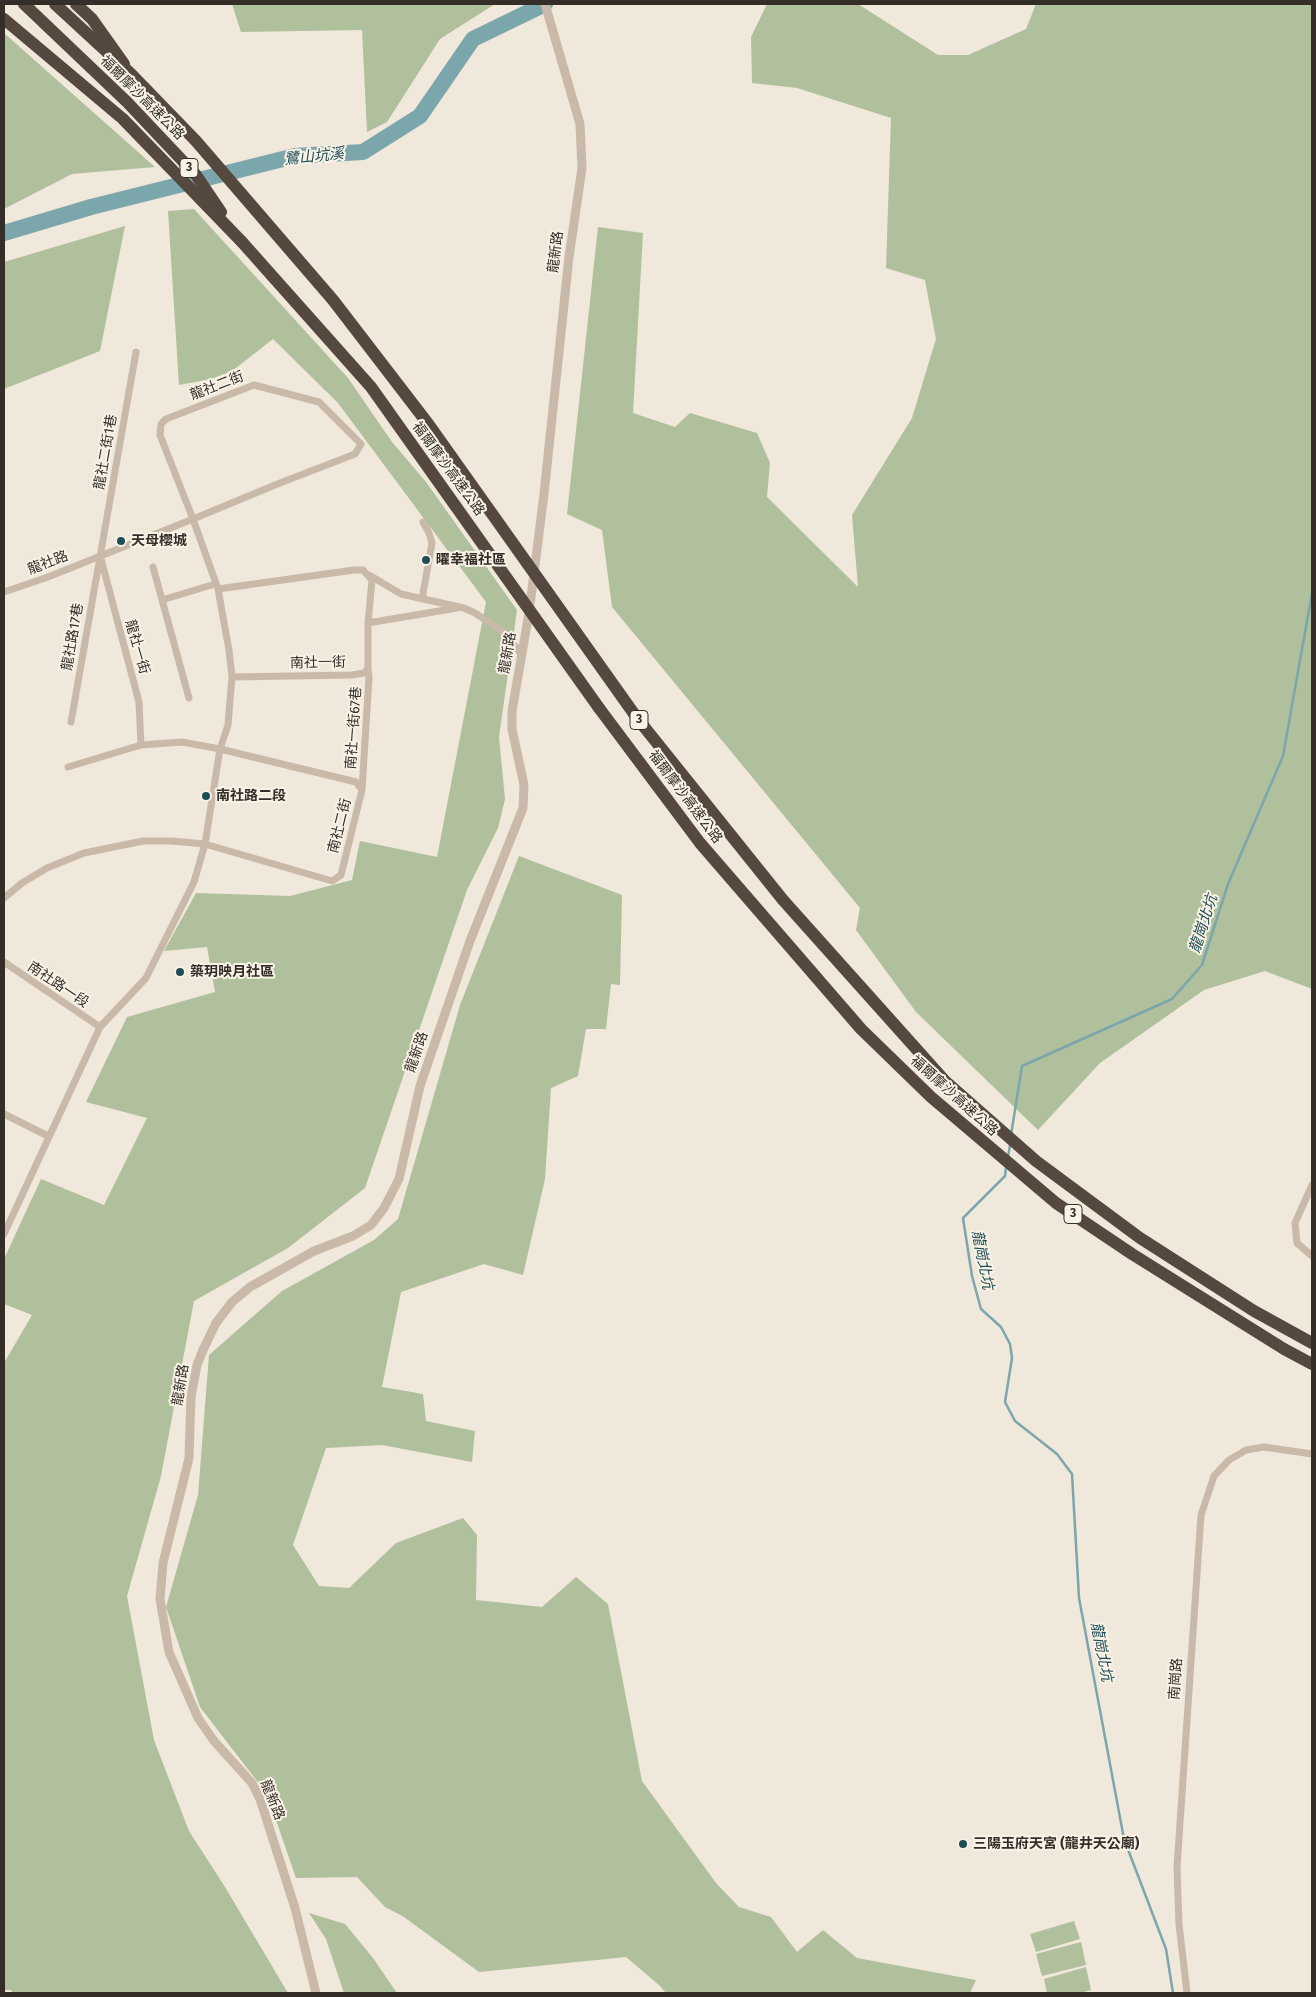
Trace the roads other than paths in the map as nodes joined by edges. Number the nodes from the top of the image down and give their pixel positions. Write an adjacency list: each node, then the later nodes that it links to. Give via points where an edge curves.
1 (24, 4): 7 (highway, 福爾摩沙高速公路 / 3, via 127,102 196,174)
2 (55, 4): 6 (highway, 福爾摩沙高速公路 / 3, bridge)
3 (76, 4): 6 (highway, via 92,19)
4 (545, 4): 20 (street, 龍新路, via 580,124 582,168 533,583)
5 (4, 19): 7 (highway, via 123,119)
6 (131, 74): 38 (highway, 福爾摩沙高速公路 / 3, bridge, via 196,141 333,300 429,425 637,718 783,900 945,1081 1036,1161 1140,1238)
7 (242, 242): 39 (highway, 福爾摩沙高速公路 / 3, bridge, via 371,387 599,708 700,843 861,1029 931,1097 1056,1203 1132,1254)
8 (136, 352): 11 (street, 龍社二街1巷)
9 (193, 519): 9 (street, 龍社二街, via 160,435 161,424 166,419 254,386 319,402 361,444 355,454); 11 (street, 龍社二街); 14 (street)
10 (423, 522): 16 (street, via 432,543)
11 (101, 556): 15 (street, 龍社路); 24 (street, 龍社路17巷); 25 (street, 龍社一街, via 139,702)
12 (153, 567): 17 (street)
13 (369, 574): 14 (street, via 354,570); 16 (street, via 400,594); 19 (street, via 372,580)
14 (216, 586): 17 (street); 22 (street, via 226,628)
15 (4, 592)
16 (422, 599): 18 (street)
17 (162, 600): 23 (street)
18 (461, 608): 19 (street); 20 (street, via 498,627)
19 (368, 623): 21 (street)
20 (521, 654): 41 (street, 龍新路, via 512,729 524,785 523,808 473,933 420,1086 399,1179 371,1226 314,1251 250,1287 232,1302 216,1323 197,1365 191,1396 189,1458 163,1563 160,1599 169,1652 198,1718 252,1783 260,1799 295,1908)
21 (368, 669): 22 (street, 南社一街, via 359,675); 28 (street, 南社一街67巷)
22 (232, 677): 26 (street, via 228,725)
23 (189, 698)
24 (71, 722)
25 (141, 745): 26 (street, 南社二街, via 182,742); 27 (street, 南社二街)
26 (220, 748): 28 (street, 南社二街, via 356,782); 29 (street)
27 (68, 767)
28 (362, 790): 29 (street, 南社二街, via 342,874 332,881)
29 (205, 844): 30 (street, via 143,841 84,853 47,868); 32 (street, via 194,882 146,978)
30 (4, 898)
31 (4, 962): 32 (street, 南社路一段)
32 (100, 1027): 34 (street)
33 (4, 1114): 34 (street)
34 (48, 1136): 36 (street)
35 (1312, 1185): 37 (street, via 1295,1223 1297,1243)
36 (4, 1234)
37 (1312, 1256)
38 (1312, 1344)
39 (1312, 1364)
40 (1312, 1454): 42 (street, 南崗路, via 1264,1447 1246,1450 1229,1460 1214,1476 1201,1515 1177,1867 1179,1924)
41 (316, 1993)
42 (1187, 1993)

